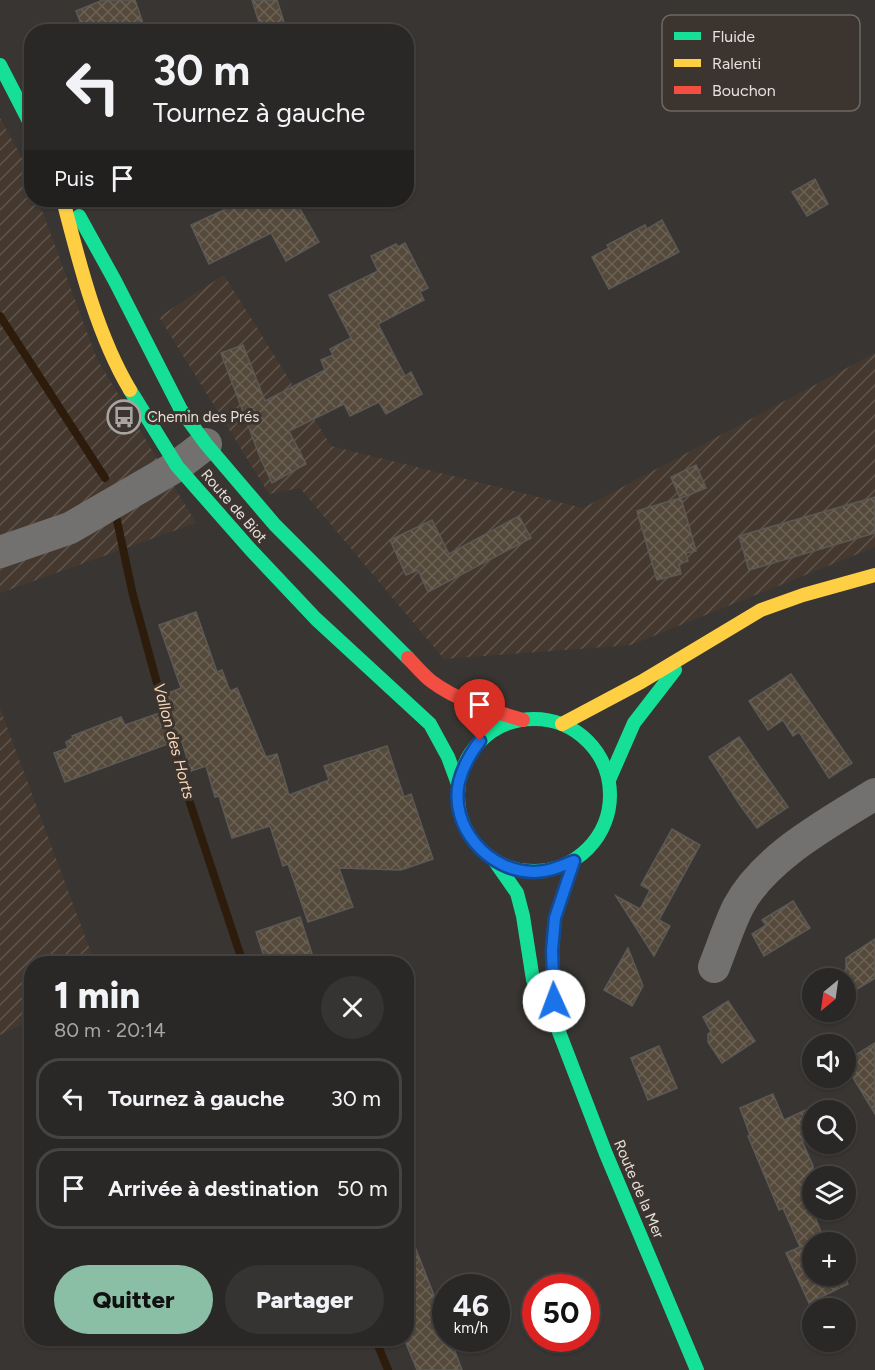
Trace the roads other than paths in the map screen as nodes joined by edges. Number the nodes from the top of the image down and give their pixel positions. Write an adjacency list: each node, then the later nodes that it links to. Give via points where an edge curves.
1 (0, 65): 2 (main road)
2 (24, 112)
3 (65, 207): 6 (main road, Route de Biot, via 79,264 116,366)
4 (73, 207): 5 (main road, Route de Biot, via 181,410)
5 (206, 444): 6 (street); 10 (main road, Route de Biot, via 275,525 431,681 485,709)
6 (177, 466): 7 (street, via 70,528); 13 (main road, Route de Biot, via 315,619 430,724)
7 (0, 552)
8 (875, 575): 9 (main road, via 763,609)
9 (687, 654): 11 (main road); 12 (main road, via 634,723)
10 (523, 720): 11 (main road, via 543,719); 13 (main road, via 500,727 480,741 466,761)
11 (562, 724): 12 (main road, via 584,737 600,757)
12 (609, 780): 16 (main road, via 610,803 604,826 592,846)
13 (458, 784): 15 (main road, via 458,806 465,827 477,846)
14 (875, 794): 17 (street, via 764,871 739,906)
15 (494, 860): 16 (main road, via 513,869 534,872); 18 (main road, via 517,893 532,980)
16 (574, 861): 18 (main road, via 555,918)
17 (714, 967)
18 (554, 1019): 19 (main road, Route de la Mer, via 606,1155)
19 (697, 1370)

